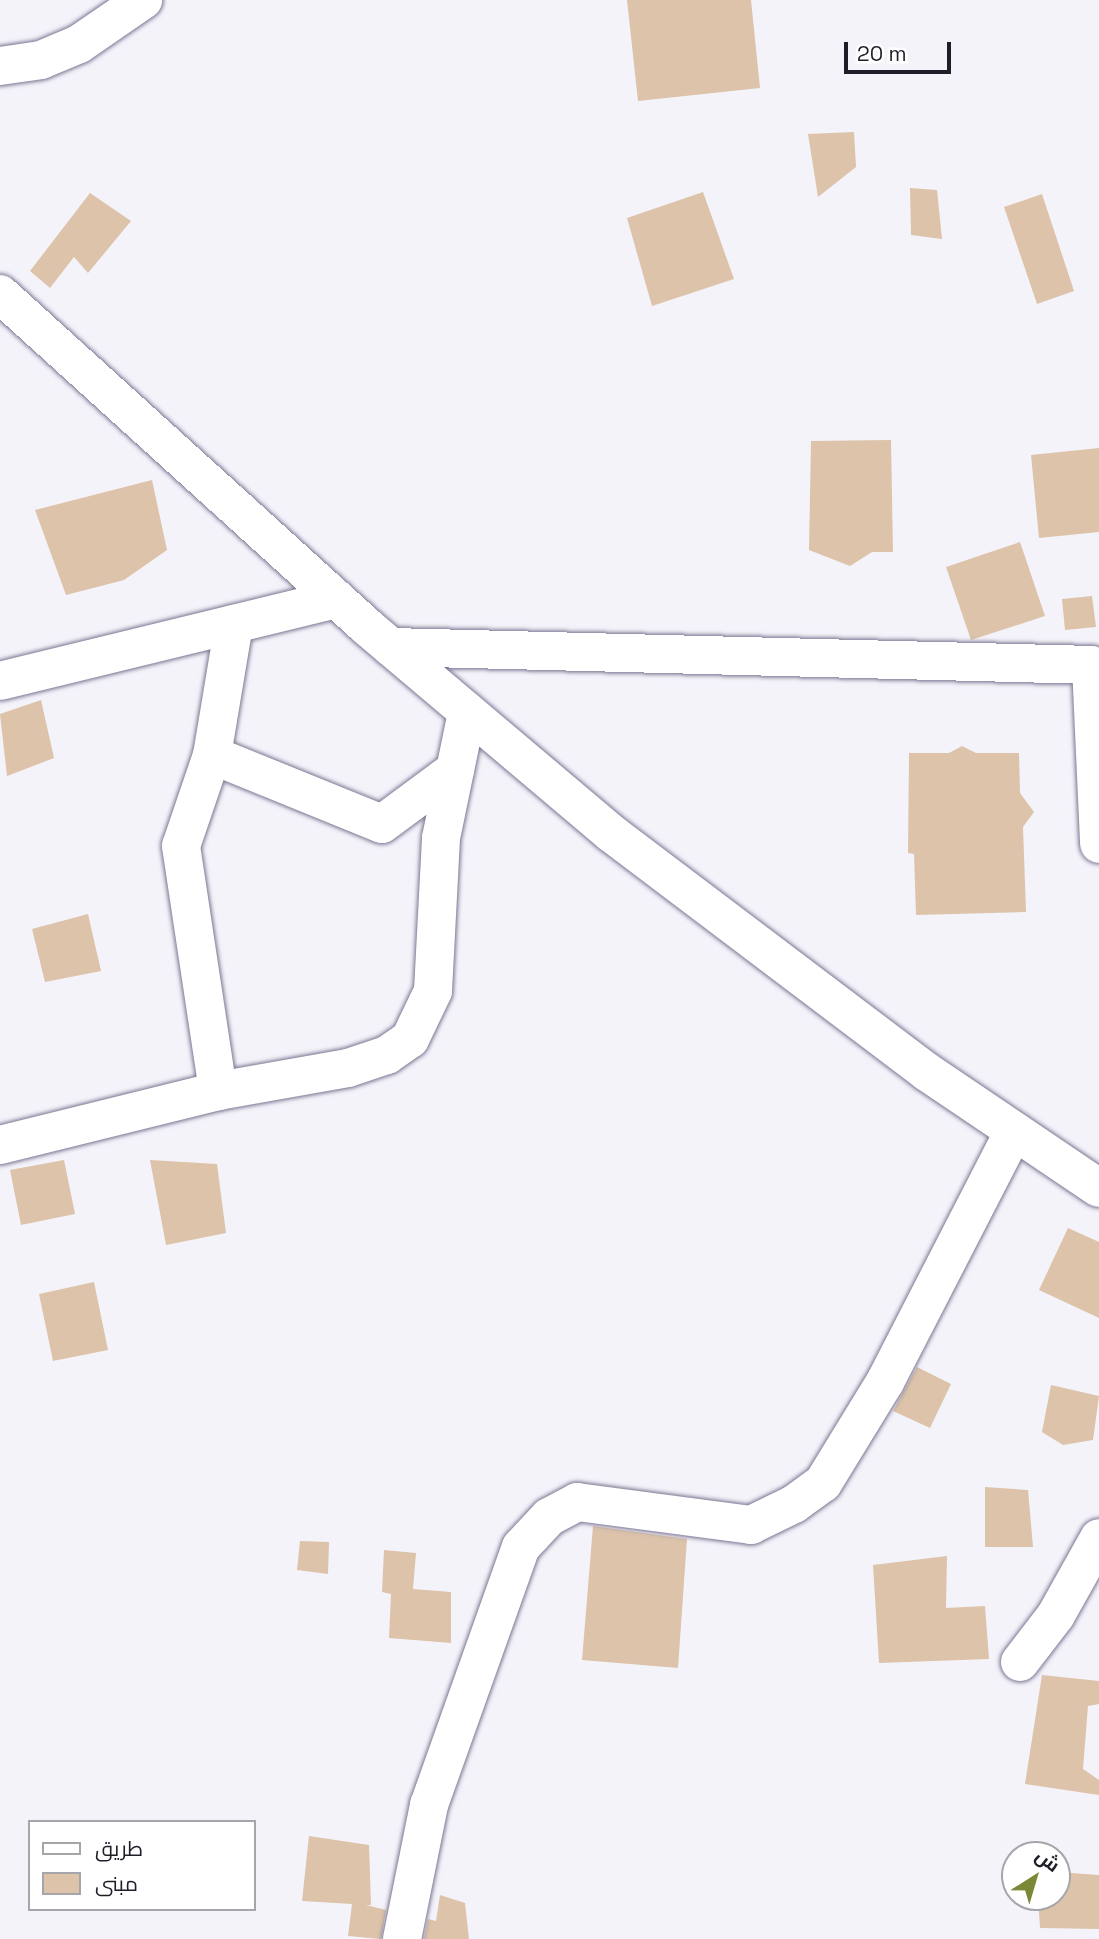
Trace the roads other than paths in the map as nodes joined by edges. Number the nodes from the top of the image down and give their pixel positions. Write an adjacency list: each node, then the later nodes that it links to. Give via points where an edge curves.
1 (143, 0): 2 (street, via 79,44 41,60)
2 (0, 66)
3 (0, 294): 4 (street)
4 (336, 599): 5 (street); 6 (street)
5 (234, 624): 7 (street); 9 (street)
6 (391, 647): 8 (street); 11 (street, via 1091,665)
7 (0, 681)
8 (467, 712): 10 (street); 13 (street, via 611,833 927,1072)
9 (212, 755): 10 (street, via 382,824); 12 (street, via 181,846)
10 (455, 770): 12 (street, via 440,838 433,991 410,1039 387,1055 348,1068)
11 (1099, 844)
12 (218, 1091): 14 (street)
13 (1014, 1131): 15 (street); 18 (street, via 886,1382 823,1483 794,1504 751,1525 577,1502 549,1517 521,1547 429,1805)
14 (0, 1145)
15 (1099, 1188)
16 (1099, 1538): 17 (street, via 1056,1615)
17 (1020, 1662)
18 (402, 1939)

